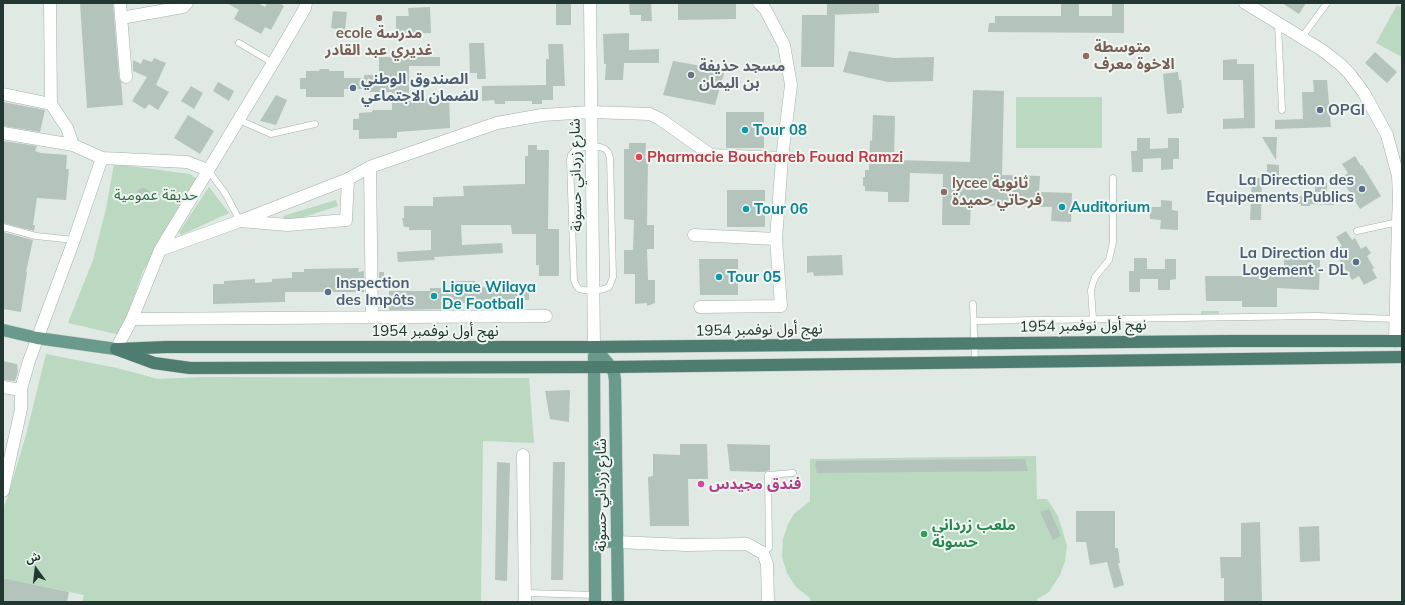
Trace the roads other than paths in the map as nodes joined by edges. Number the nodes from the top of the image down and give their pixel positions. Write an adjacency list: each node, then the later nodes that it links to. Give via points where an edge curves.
1 (50, 3): 16 (street)
2 (120, 3): 9 (street)
3 (187, 3): 9 (street, via 183,7)
4 (590, 3): 18 (street, شارع زرداني حسونة)
5 (759, 3): 25 (street, via 765,9 784,45 791,85)
6 (1246, 3): 10 (street)
7 (1327, 3): 11 (lane)
8 (303, 5): 13 (street)
9 (121, 18): 14 (street)
10 (1278, 23): 11 (street); 17 (lane)
11 (1302, 37): 30 (street, via 1349,73 1378,117 1387,135 1398,176)
12 (240, 42): 13 (lane)
13 (273, 63): 19 (street)
14 (126, 77)
15 (3, 94): 16 (street)
16 (51, 104): 22 (street, via 67,128)
17 (1282, 110)
18 (591, 112): 23 (street, شارع زرداني حسونة); 25 (street, via 650,114 711,155); 26 (street, via 542,115 497,123)
19 (239, 120): 20 (lane, via 271,134); 27 (street)
20 (315, 124)
21 (3, 133): 22 (street)
22 (73, 145): 24 (street)
23 (592, 146): 38 (street, شارع زرداني حسونة); 38 (lane, via 605,149 610,158 613,277 609,287); 38 (lane, via 575,150 570,160 574,280 579,288)
24 (102, 158): 27 (street, via 187,162); 36 (street)
25 (782, 158): 35 (street)
26 (370, 167): 29 (street); 43 (street)
27 (208, 170): 31 (lane, via 225,193); 37 (street)
28 (1113, 178): 45 (lane, via 1113,242 1109,260 1093,282)
29 (348, 179): 31 (street); 31 (street, via 346,220 288,225)
30 (1399, 215): 33 (lane); 41 (street)
31 (240, 221): 37 (street)
32 (3, 227): 36 (lane, via 36,236)
33 (1357, 231)
34 (694, 235): 35 (street)
35 (776, 239): 40 (street, via 781,306)
36 (74, 240): 48 (street)
37 (160, 250): 44 (street)
38 (594, 291): 52 (street, شارع زرداني حسونة)
39 (973, 304): 46 (lane)
40 (700, 307)
41 (1398, 313): 45 (lane); 50 (street)
42 (546, 316): 43 (street)
43 (372, 317): 44 (street)
44 (132, 319): 53 (street)
45 (1093, 319): 46 (lane)
46 (974, 321): 51 (lane)
47 (3, 330): 48 (main road, نهج أول نوفمبر 1954)
48 (37, 338): 53 (main road, نهج أول نوفمبر 1954); 60 (street)
49 (1232, 341): 50 (highway, نهج أول نوفمبر 1954); 51 (highway, نهج أول نوفمبر 1954); 55 (highway)
50 (1399, 341)
51 (974, 344): 52 (highway, نهج أول نوفمبر 1954); 56 (lane)
52 (594, 347): 53 (highway, نهج أول نوفمبر 1954); 57 (main road, شارع زرداني حسونة); 58 (main road, شارع زرداني حسونة)
53 (116, 349): 57 (highway, نهج أول نوفمبر 1954, via 154,362 190,368)
54 (1402, 357): 55 (highway)
55 (1232, 359): 56 (highway)
56 (975, 363): 58 (highway)
57 (593, 366): 58 (highway, نهج أول نوفمبر 1954); 64 (main road, شارع زرداني حسونة)
58 (611, 367): 65 (main road, شارع زرداني حسونة, via 616,389)
59 (3, 387): 60 (street)
60 (21, 390): 63 (street, via 21,409)
61 (523, 455): 67 (street)
62 (793, 473): 66 (lane, via 768,476 769,548)
63 (3, 491)
64 (595, 541): 65 (main road); 68 (main road, شارع زرداني حسونة)
65 (617, 542): 66 (street, via 747,544); 69 (main road, شارع زرداني حسونة)
66 (763, 553): 70 (street, via 767,564)
67 (526, 598): 68 (lane)
68 (595, 598)
69 (618, 602)
70 (768, 602)

